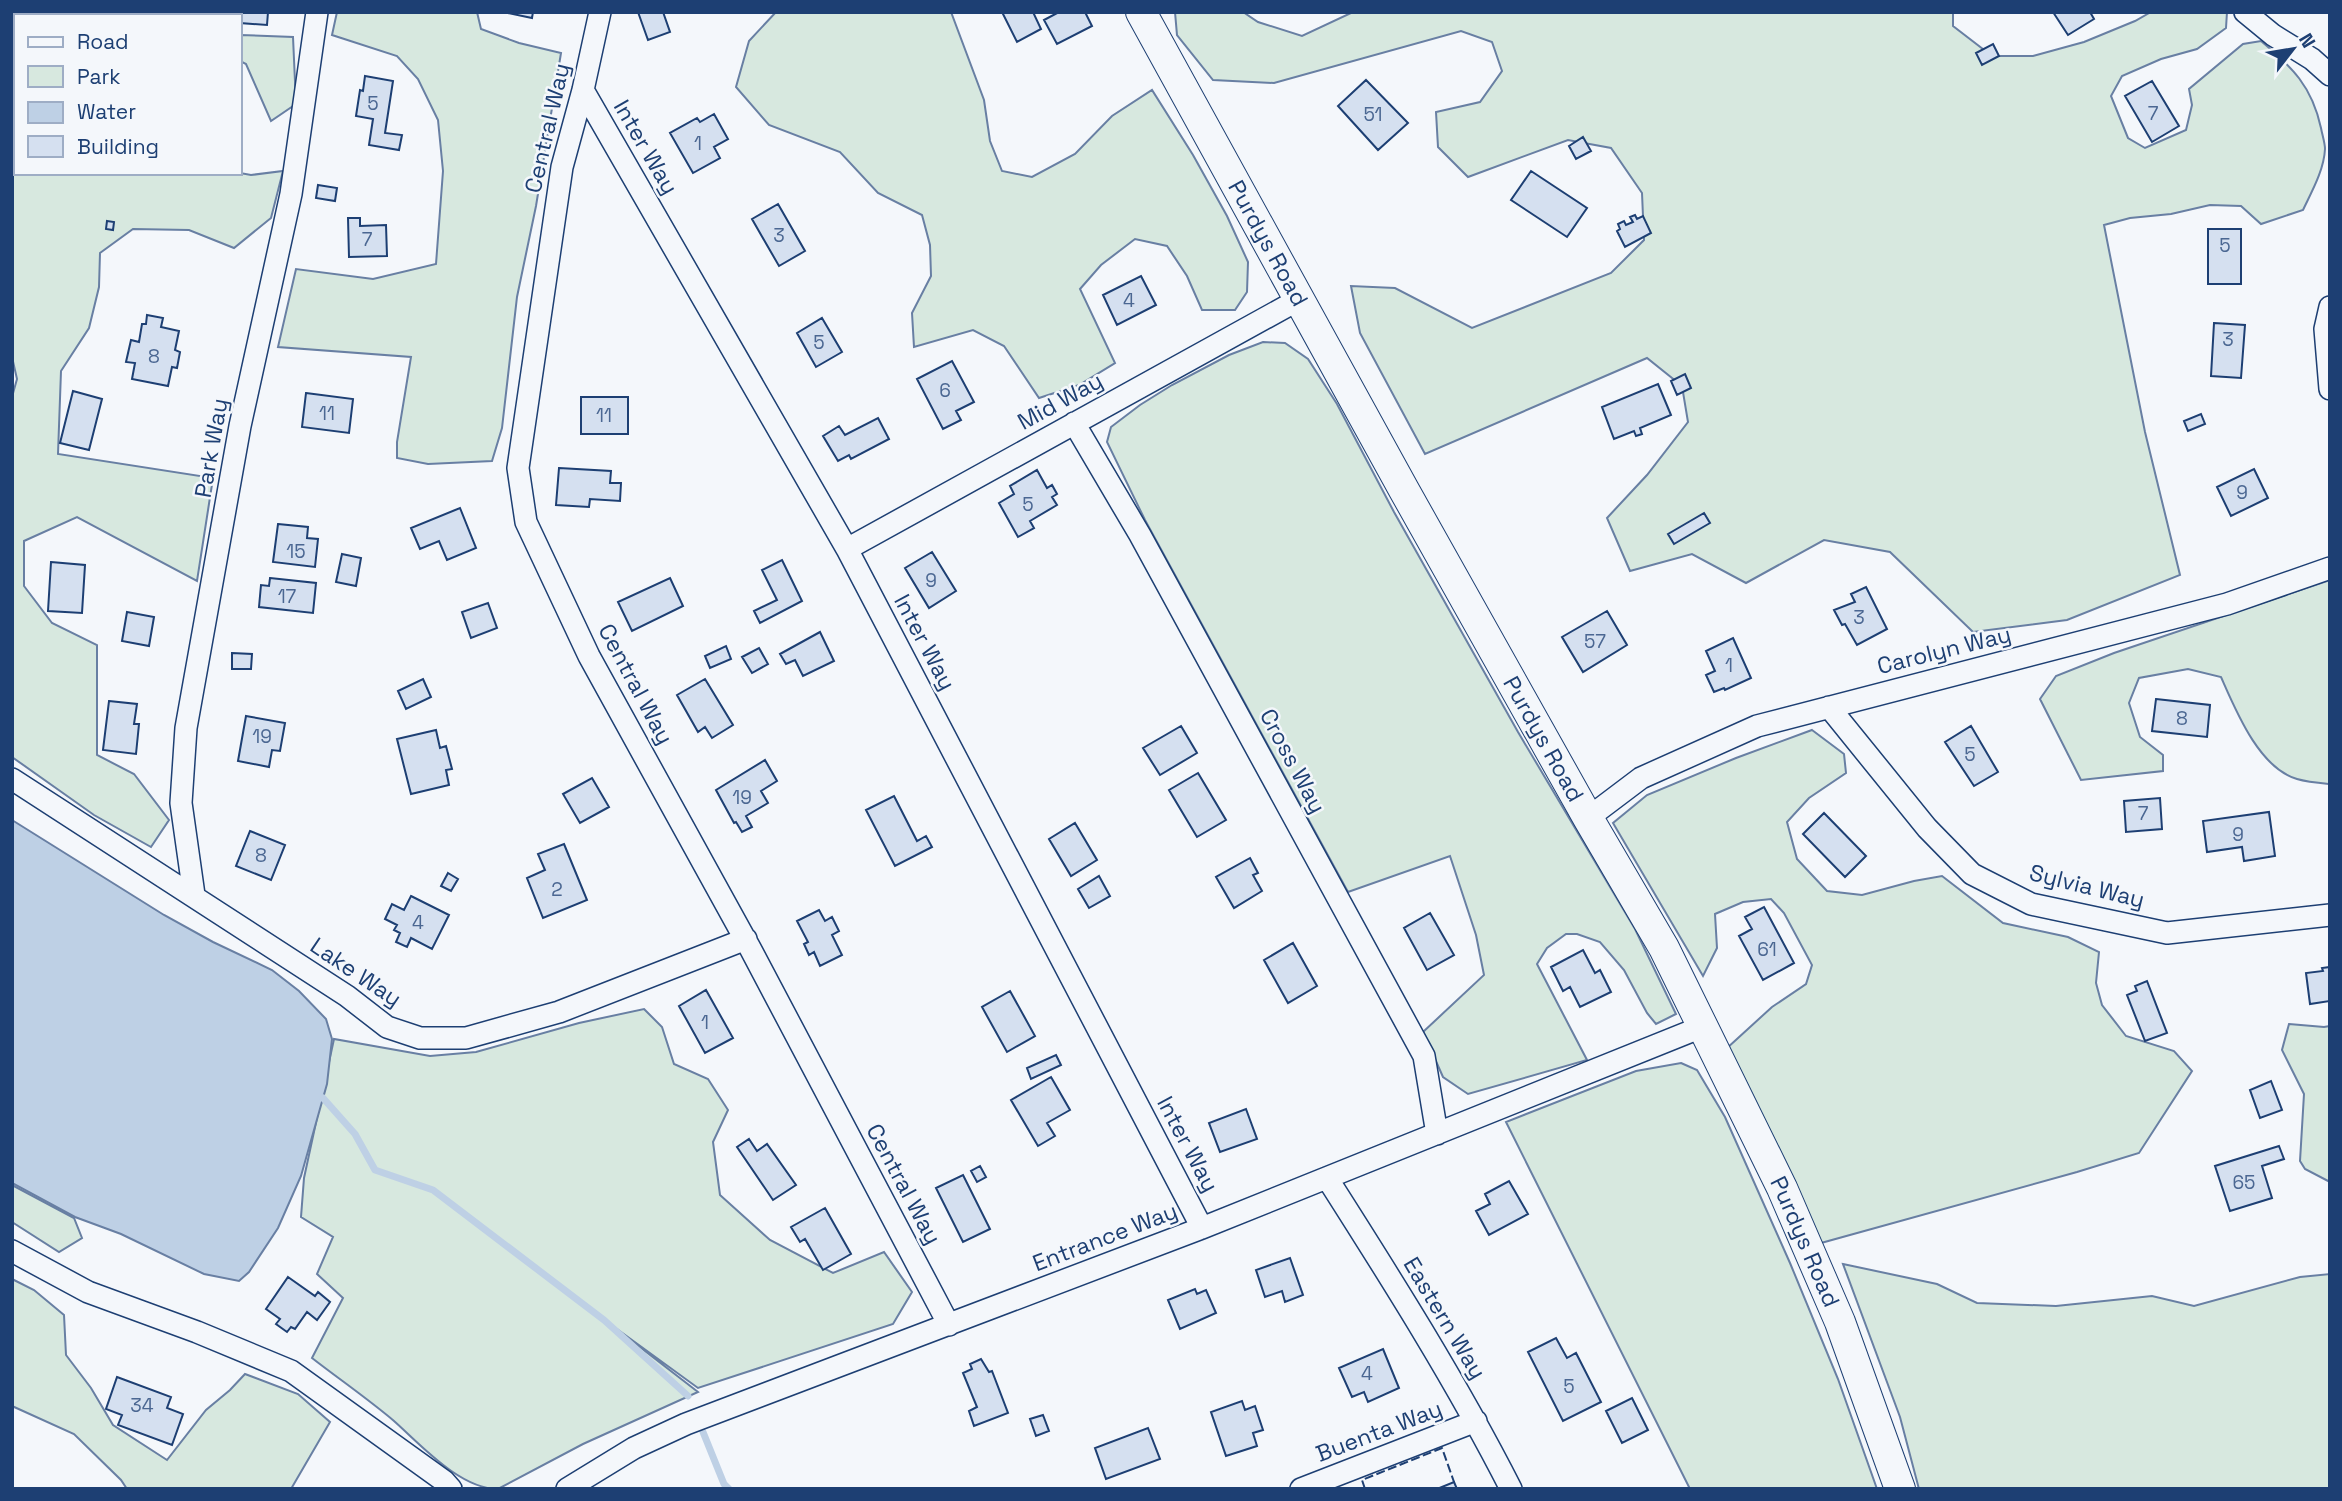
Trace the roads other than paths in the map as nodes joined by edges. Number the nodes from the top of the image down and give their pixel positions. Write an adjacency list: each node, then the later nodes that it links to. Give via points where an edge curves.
1 (317, 12): 16 (street, Park Way, via 290,194 240,426 186,728 181,803)
2 (600, 12): 6 (street, Central Way)
3 (1141, 12): 7 (main road, Purdys Road)
4 (2245, 12): 5 (street)
5 (2330, 75)
6 (583, 90): 11 (street, Inter Way); 18 (street, Central Way, via 562,167 518,468 526,522 589,656)
7 (1298, 300): 10 (street, Mid Way); 15 (main road, Purdys Road)
8 (2330, 307): 9 (street, via 2325,329)
9 (2330, 389)
10 (1074, 424): 11 (street, Mid Way); 20 (street, Cross Way, via 1140,535 1424,1056)
11 (847, 550): 22 (street, Inter Way)
12 (2330, 568): 13 (street, Carolyn Way, via 2227,604)
13 (1829, 707): 15 (street, Carolyn Way, via 1757,726 1642,778); 17 (street, Sylvia Way, via 1927,828 1972,874 2031,904 2167,933)
14 (12, 779): 16 (street, Lake Way)
15 (1588, 818): 19 (main road, Purdys Road)
16 (194, 895): 18 (street, Lake Way, via 387,1027 421,1038 466,1038 559,1012)
17 (2330, 915)
18 (746, 939): 24 (street, Central Way)
19 (1704, 1026): 20 (street, Entrance Way); 30 (main road, Purdys Road, via 1746,1109 1840,1322)
20 (1437, 1134): 21 (street, Entrance Way)
21 (1327, 1178): 22 (street, Entrance Way); 25 (street, Eastern Way)
22 (1202, 1228): 24 (street, Entrance Way)
23 (12, 1251): 26 (street, via 88,1292 291,1371)
24 (949, 1325): 27 (street, Entrance Way, via 686,1424 634,1448)
25 (1476, 1421): 28 (street, Buenta Way); 29 (street, Eastern Way)
26 (451, 1489)
27 (567, 1489)
28 (1301, 1489)
29 (1511, 1489)
30 (1900, 1489)

